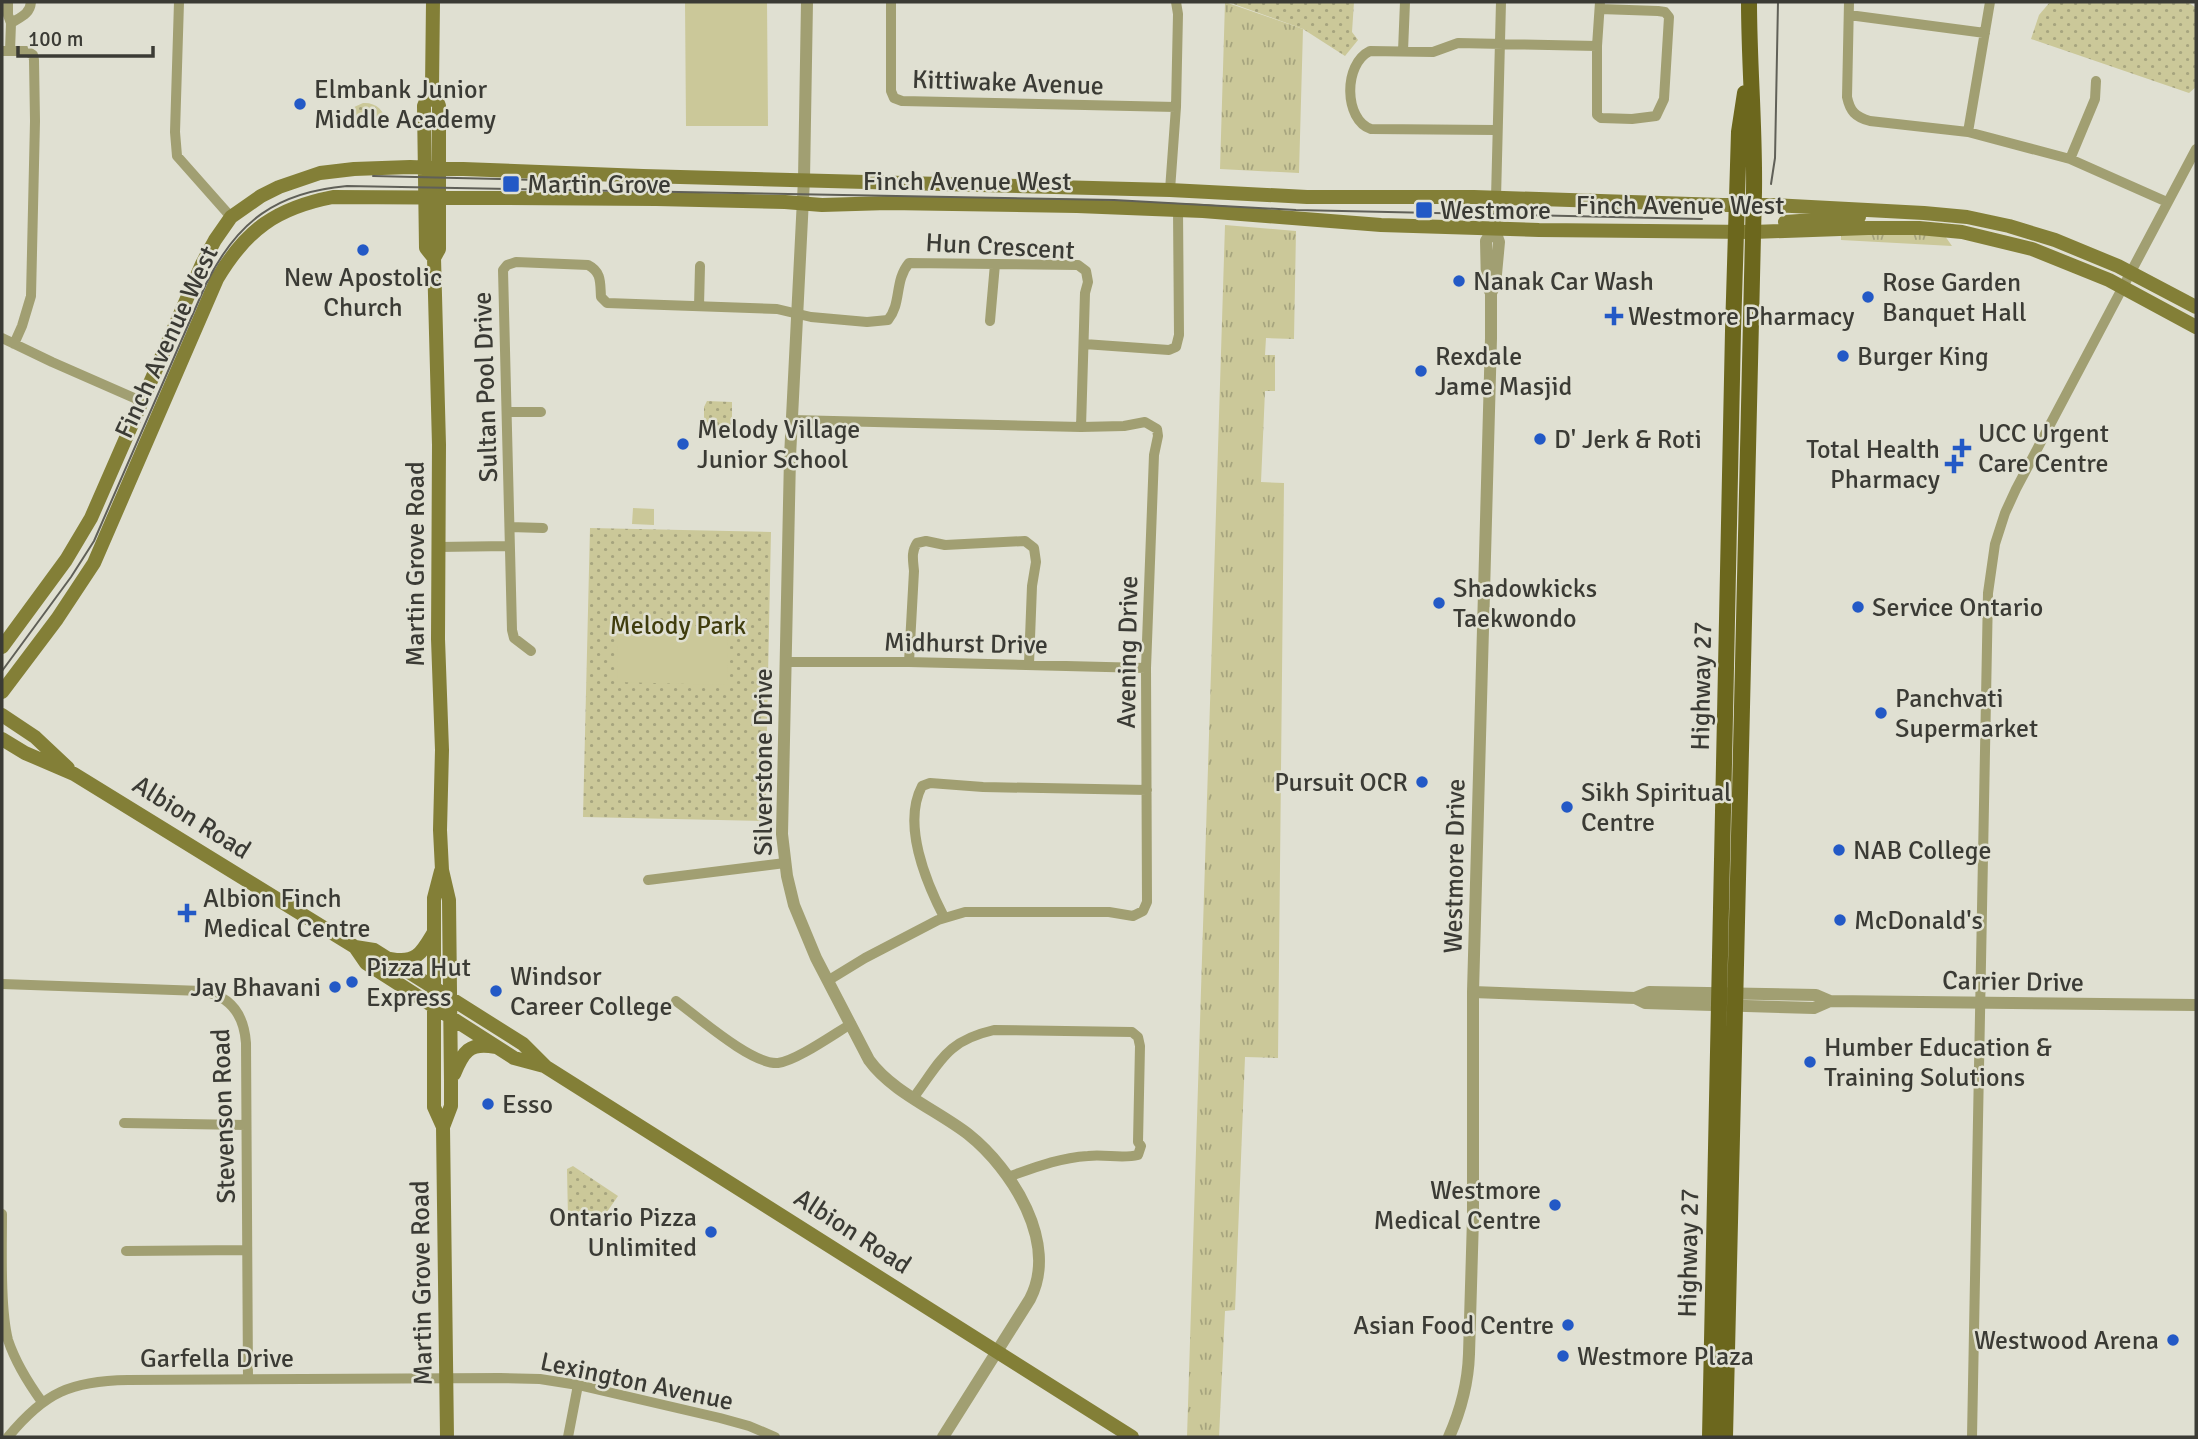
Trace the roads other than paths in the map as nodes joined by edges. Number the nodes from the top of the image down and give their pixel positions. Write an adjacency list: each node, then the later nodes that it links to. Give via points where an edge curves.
1 (8, 2): 15 (street)
2 (31, 2): 15 (street, via 26,15)
3 (179, 2): 39 (street, via 177,156)
4 (433, 2): 22 (main road, Martin Grove Road)
5 (807, 2): 30 (street, Silverstone Drive)
6 (891, 2): 23 (street, Kittiwake Avenue, via 891,91 902,101)
7 (1175, 2): 23 (street)
8 (1405, 2): 20 (street)
9 (1501, 2): 17 (street, Westmore Drive)
10 (1749, 2): 36 (main road, Highway 27, via 1749,63 1740,132)
11 (1849, 2): 14 (street)
12 (1990, 2): 16 (street)
13 (1600, 5): 18 (street); 18 (street, via 1665,12 1670,17 1664,99 1656,116 1597,115)
14 (1849, 15): 16 (street); 25 (street, via 1847,97 1857,117)
15 (11, 23): 19 (street)
16 (1985, 33): 25 (street)
17 (1500, 46): 18 (street); 20 (street, via 1458,43 1433,51); 24 (street, Westmore Drive)
18 (1597, 47)
19 (6, 51): 55 (street, via 33,55 35,108 31,296)
20 (1404, 51): 24 (street, via 1370,51 1356,66 1351,82 1353,110 1364,127)
21 (2095, 81): 27 (street, via 2095,99)
22 (432, 87): 28 (main road, Martin Grove Road, via 424,106); 29 (main road, Martin Grove Road, via 439,106)
23 (1176, 107): 31 (street)
24 (1496, 130): 33 (street, Westmore Drive)
25 (1968, 132): 27 (street)
26 (2196, 149): 34 (street)
27 (2070, 159): 34 (street)
28 (424, 168): 29 (main road, Finch Avenue West); 32 (main road, Martin Grove Road); 39 (main road, Finch Avenue West, via 320,173 261,196)
29 (440, 168): 30 (main road, Finch Avenue West); 32 (main road, Martin Grove Road)
30 (804, 179): 31 (main road, Finch Avenue West); 35 (street, Silverstone Drive)
31 (1170, 190): 33 (main road, Finch Avenue West, via 1307,197)
32 (432, 197): 35 (main road, Finch Avenue West); 65 (main road, Martin Grove Road, via 439,249 434,258); 72 (main road, Finch Avenue West, via 349,195 315,200 268,220 236,249 217,279 94,563)
33 (1496, 198): 36 (main road, Finch Avenue West); 41 (street, Westmore Drive)
34 (2167, 202): 47 (street)
35 (803, 204): 37 (main road, Finch Avenue West); 51 (street, Silverstone Drive)
36 (1745, 204): 38 (main road, Finch Avenue West); 42 (main road, Highway 27); 43 (main road, Highway 27)
37 (1178, 210): 41 (main road, Finch Avenue West); 56 (street, via 1176,347)
38 (1906, 212): 40 (main road, Finch Avenue West); 43 (main road, Finch Avenue West)
39 (232, 217): 57 (main road, Finch Avenue West, via 202,264)
40 (1967, 217): 44 (main road); 47 (main road, Finch Avenue West, via 2055,240)
41 (1494, 228): 42 (main road, Finch Avenue West); 87 (street, Westmore Drive, via 1499,242 1492,293)
42 (1736, 228): 43 (main road, Finch Avenue West); 89 (main road, Highway 27)
43 (1753, 228): 44 (main road, Finch Avenue West); 91 (main road, Highway 27)
44 (1962, 232): 48 (main road, Finch Avenue West, via 2032,249)
45 (995, 264): 51 (street, Hun Crescent, via 909,263 888,320); 52 (street); 56 (street, Hun Crescent, via 1078,265 1086,271)
46 (700, 266): 49 (street)
47 (2131, 273): 48 (street); 50 (main road, Finch Avenue West)
48 (2123, 288): 53 (main road, Finch Avenue West); 92 (street, via 2016,489 1995,544 1988,593)
49 (699, 306): 51 (street, Sultan Pool Drive, via 781,309); 58 (street, Sultan Pool Drive, via 607,303 601,297 599,275 588,265 507,265 503,270)
50 (2196, 307)
51 (798, 314): 60 (street, Silverstone Drive)
52 (990, 321)
53 (2196, 327)
54 (2, 338): 55 (street)
55 (14, 344): 57 (street)
56 (1084, 344): 61 (street, Hun Crescent)
57 (141, 401): 66 (main road, Finch Avenue West, via 91,518)
58 (507, 412): 59 (street); 62 (street, Sultan Pool Drive)
59 (541, 412)
60 (792, 420): 61 (street, Avening Drive); 68 (street, Silverstone Drive)
61 (1081, 427): 71 (street, Avening Drive, via 1145,422 1157,429)
62 (510, 527): 63 (street); 64 (street, Sultan Pool Drive)
63 (543, 528)
64 (509, 546): 65 (street); 67 (street, Sultan Pool Drive, via 512,630 514,638)
65 (438, 547): 78 (main road, Martin Grove Road)
66 (2, 647)
67 (531, 651)
68 (786, 662): 69 (street, Midhurst Drive); 77 (street, Silverstone Drive)
69 (909, 662): 70 (street, Midhurst Drive); 70 (street, via 912,559 917,543 1025,541 1034,548 1036,562)
70 (1029, 664): 71 (street, Midhurst Drive)
71 (1146, 668): 76 (street, Avening Drive)
72 (2, 691)
73 (2, 715): 75 (main road, Albion Road, via 35,737)
74 (2, 739): 75 (main road, Albion Road)
75 (74, 774): 82 (main road, Albion Road)
76 (1147, 790): 80 (street, Avening Drive, via 1147,902 1143,911 1133,916 1001,911); 80 (street, via 922,786 915,820 918,851)
77 (785, 863): 79 (street); 84 (street, Silverstone Drive, via 794,905)
78 (442, 870): 81 (main road, Martin Grove Road, via 434,898); 88 (main road, Martin Grove Road, via 449,900)
79 (648, 880)
80 (944, 917): 84 (street, Avening Drive)
81 (434, 932): 83 (main road, via 413,959); 86 (main road, Martin Grove Road)
82 (355, 947): 83 (main road, Albion Road, via 374,950); 94 (main road, Albion Road, via 366,963)
83 (386, 958): 86 (main road, Albion Road)
84 (829, 980): 96 (street, Silverstone Drive)
85 (2, 984): 102 (street, Stevenson Road, via 202,991 221,996 235,1007 245,1032)
86 (434, 988): 88 (main road, Albion Road); 94 (main road, Martin Grove Road)
87 (1473, 992): 89 (street, Carrier Drive, via 1635,998 1645,1003); 119 (street, Westmore Drive, via 1468,1377)
88 (450, 998): 95 (main road, Martin Grove Road); 98 (main road, Albion Road, via 523,1044)
89 (1718, 999): 91 (street, Carrier Drive); 120 (main road, Highway 27)
90 (676, 1001): 96 (street, via 753,1058 772,1063 788,1061)
91 (1736, 1001): 92 (street, Carrier Drive, via 1814,1008 1830,1001); 121 (main road, Highway 27)
92 (1980, 1004): 93 (street, Carrier Drive); 122 (street)
93 (2196, 1005)
94 (434, 1007): 95 (main road, Albion Road); 103 (main road, Martin Grove Road, via 434,1107)
95 (450, 1017): 97 (main road, Albion Road); 99 (main road, Martin Grove Road)
96 (851, 1024): 100 (street, Silverstone Drive, via 876,1070)
97 (498, 1048): 98 (main road, Albion Road); 99 (main road, via 481,1045 469,1049)
98 (546, 1067): 108 (main road, Albion Road)
99 (451, 1082): 103 (main road, Martin Grove Road, via 451,1106)
100 (914, 1097): 104 (street, Silverstone Drive, via 984,1147); 104 (street, via 941,1057 976,1034 994,1030 1123,1031 1138,1037 1138,1155 1062,1159)
101 (124, 1123): 102 (street)
102 (247, 1125): 107 (street, Stevenson Road)
103 (443, 1127): 109 (main road, Martin Grove Road)
104 (1008, 1177): 108 (street, Silverstone Drive, via 1036,1232 1040,1261 1033,1294)
105 (2, 1214): 112 (street, via 3,1319 16,1358)
106 (126, 1251): 107 (street)
107 (247, 1251): 110 (street, Stevenson Road)
108 (997, 1352): 117 (street, Silverstone Drive); 118 (main road, Albion Road)
109 (446, 1378): 110 (street, Garfella Drive); 111 (street, Lexington Avenue, via 540,1379); 114 (main road, Martin Grove Road)
110 (248, 1379): 112 (street, Garfella Drive, via 102,1380 75,1386)
111 (578, 1385): 115 (street); 116 (street, Lexington Avenue, via 720,1418)
112 (42, 1402): 113 (street, Garfella Drive)
113 (8, 1437)
114 (447, 1437)
115 (568, 1437)
116 (775, 1437)
117 (943, 1437)
118 (1132, 1437)
119 (1450, 1437)
120 (1710, 1437)
121 (1725, 1437)
122 (1972, 1437)

